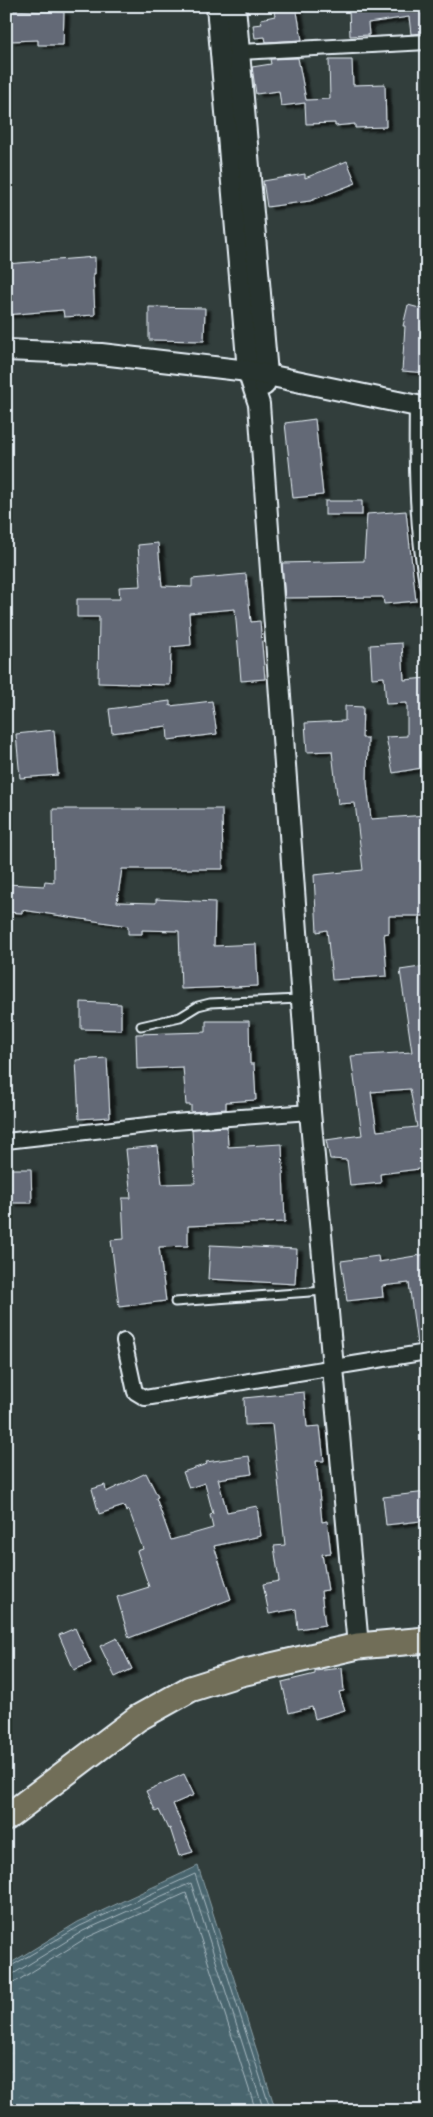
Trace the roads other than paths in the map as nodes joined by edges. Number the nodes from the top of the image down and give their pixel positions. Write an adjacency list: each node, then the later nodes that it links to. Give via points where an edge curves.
1 (217, 6): 6 (main road)
2 (235, 6): 4 (main road)
3 (427, 42): 4 (street)
4 (239, 52): 6 (main road)
5 (6, 350): 6 (main road, via 101,354)
6 (257, 372): 7 (main road); 9 (main road)
7 (422, 407): 8 (street, via 416,472 420,546)
8 (427, 584)
9 (302, 999): 10 (lane, via 210,1003 180,1017); 11 (main road)
10 (141, 1026)
11 (310, 1112): 12 (street, via 174,1122); 13 (main road)
12 (6, 1141)
13 (327, 1291): 14 (lane); 17 (main road)
14 (175, 1302)
15 (124, 1342): 17 (street, via 135,1392 145,1398)
16 (427, 1352): 17 (street)
17 (334, 1366): 19 (main road)
18 (427, 1640): 19 (highway)
19 (358, 1646): 20 (highway, via 241,1672 190,1689 138,1718)
20 (6, 1818)

